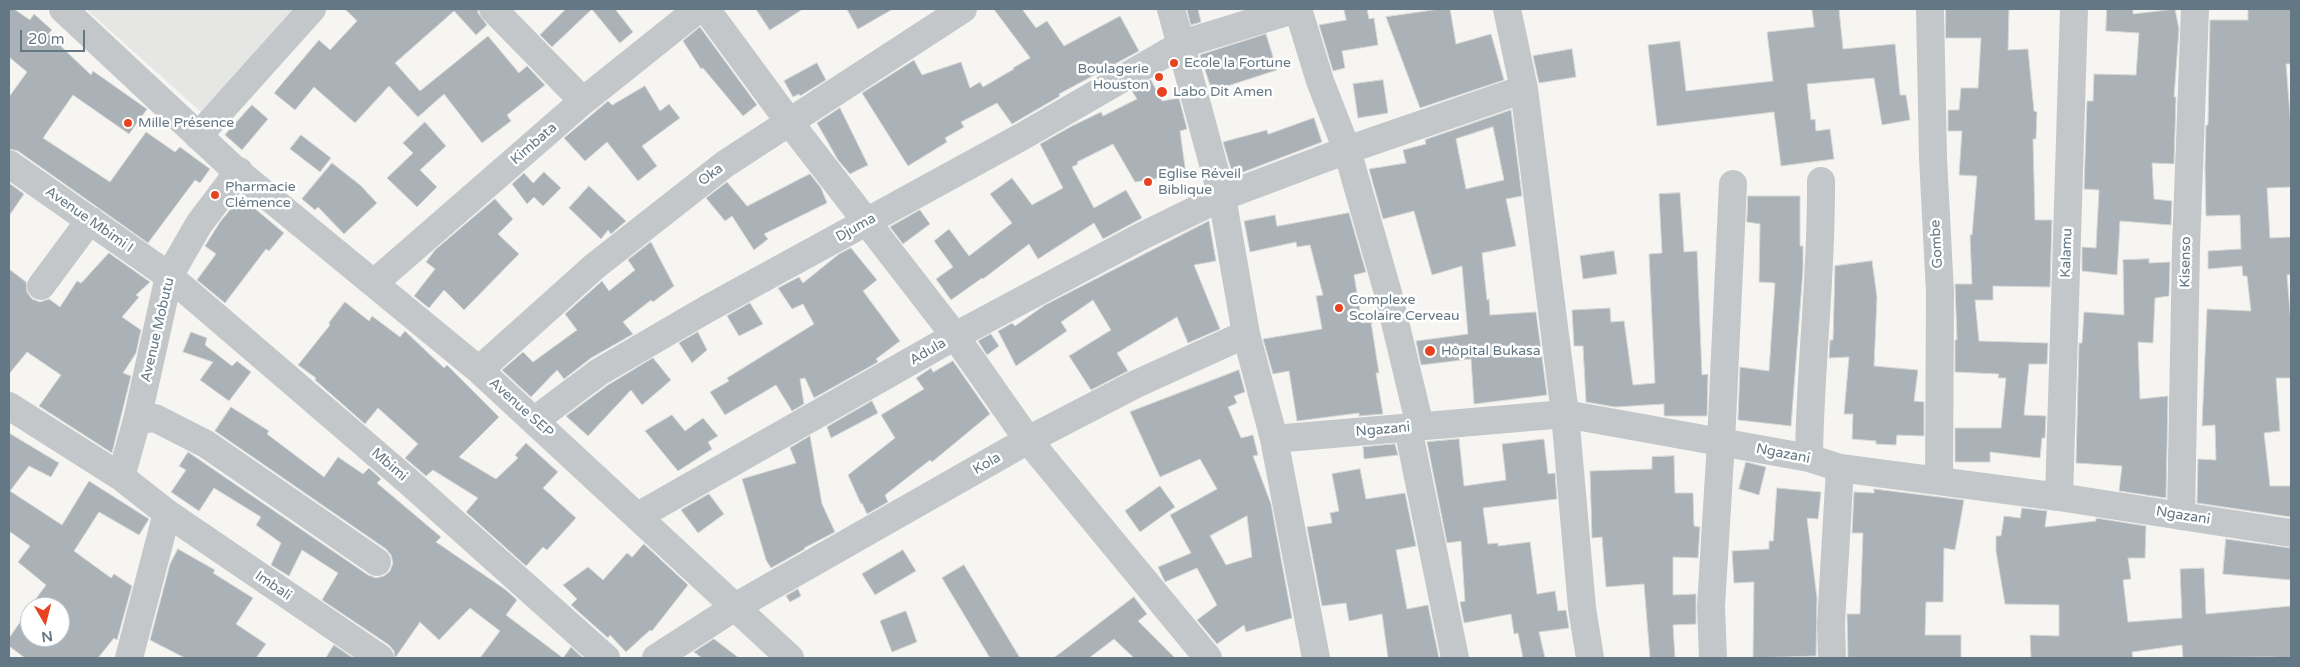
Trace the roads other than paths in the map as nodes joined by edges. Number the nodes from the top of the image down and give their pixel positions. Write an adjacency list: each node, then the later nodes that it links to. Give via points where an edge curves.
1 (63, 9): 17 (street, Avenue SEP)
2 (312, 9): 17 (street)
3 (493, 9): 15 (street)
4 (698, 9): 15 (street, Kimbata)
5 (706, 9): 16 (street)
6 (963, 9): 16 (street, Oka)
7 (1171, 9): 13 (street)
8 (1297, 9): 13 (street, Djuma); 18 (street)
9 (1507, 9): 14 (street)
10 (1930, 9): 43 (street, Gombe, via 1940,293)
11 (2074, 9): 44 (street, Kalamu)
12 (2195, 9): 47 (street, Kisenso)
13 (1182, 44): 23 (street); 25 (street, Djuma, via 1015,141)
14 (1524, 89): 18 (street, Adula); 33 (street)
15 (583, 101): 27 (street, Kimbata)
16 (790, 123): 25 (street); 31 (street, Oka, via 725,164 645,224)
17 (198, 136): 20 (street, Avenue SEP)
18 (1346, 150): 23 (street, Adula); 36 (street, via 1388,293)
19 (9, 164): 24 (street, Avenue Mbimi I)
20 (239, 171): 26 (street, Avenue Mobutu, via 200,224); 27 (street, Avenue SEP)
21 (1821, 181): 40 (street)
22 (1733, 184): 39 (street)
23 (1222, 197): 29 (street); 30 (street, Adula)
24 (90, 220): 26 (street, Avenue Mbimi I); 28 (street)
25 (866, 222): 30 (street); 35 (street, Djuma, via 599,372)
26 (169, 276): 34 (street, Avenue Mobutu); 53 (street, Mbimi, via 409,482)
27 (374, 283): 31 (street, Avenue SEP)
28 (41, 286)
29 (1246, 334): 37 (street); 38 (street, Kola, via 1136,384)
30 (955, 336): 38 (street); 46 (street, Adula)
31 (479, 370): 35 (street, Avenue SEP)
32 (9, 406): 42 (street)
33 (1565, 414): 36 (street, Ngazani); 39 (street, Ngazani); 59 (street, via 1582,608)
34 (137, 420): 42 (street, Avenue Mobutu); 49 (street, via 155,418 206,444)
35 (535, 420): 46 (street, Avenue SEP)
36 (1414, 427): 37 (street, Ngazani); 58 (street)
37 (1274, 439): 57 (street)
38 (1028, 440): 50 (street, Kola); 56 (street)
39 (1721, 442): 40 (street, Ngazani); 60 (street, via 1711,606)
40 (1809, 458): 41 (street, Ngazani)
41 (1840, 468): 43 (street, Ngazani); 61 (street, via 1831,613)
42 (121, 477): 45 (street, Imbali)
43 (1939, 480): 44 (street, Ngazani)
44 (2059, 497): 47 (street, Ngazani)
45 (167, 514): 51 (street); 52 (street, Imbali)
46 (638, 516): 50 (street, Avenue SEP)
47 (2181, 516): 48 (street, Ngazani)
48 (2291, 533)
49 (377, 562)
50 (735, 607): 54 (street, Kola); 55 (street, Avenue SEP)
51 (129, 658)
52 (380, 658)
53 (606, 658)
54 (656, 658)
55 (790, 658)
56 (1208, 658)
57 (1316, 658)
58 (1455, 658)
59 (1590, 658)
60 (1713, 658)
61 (1832, 658)

